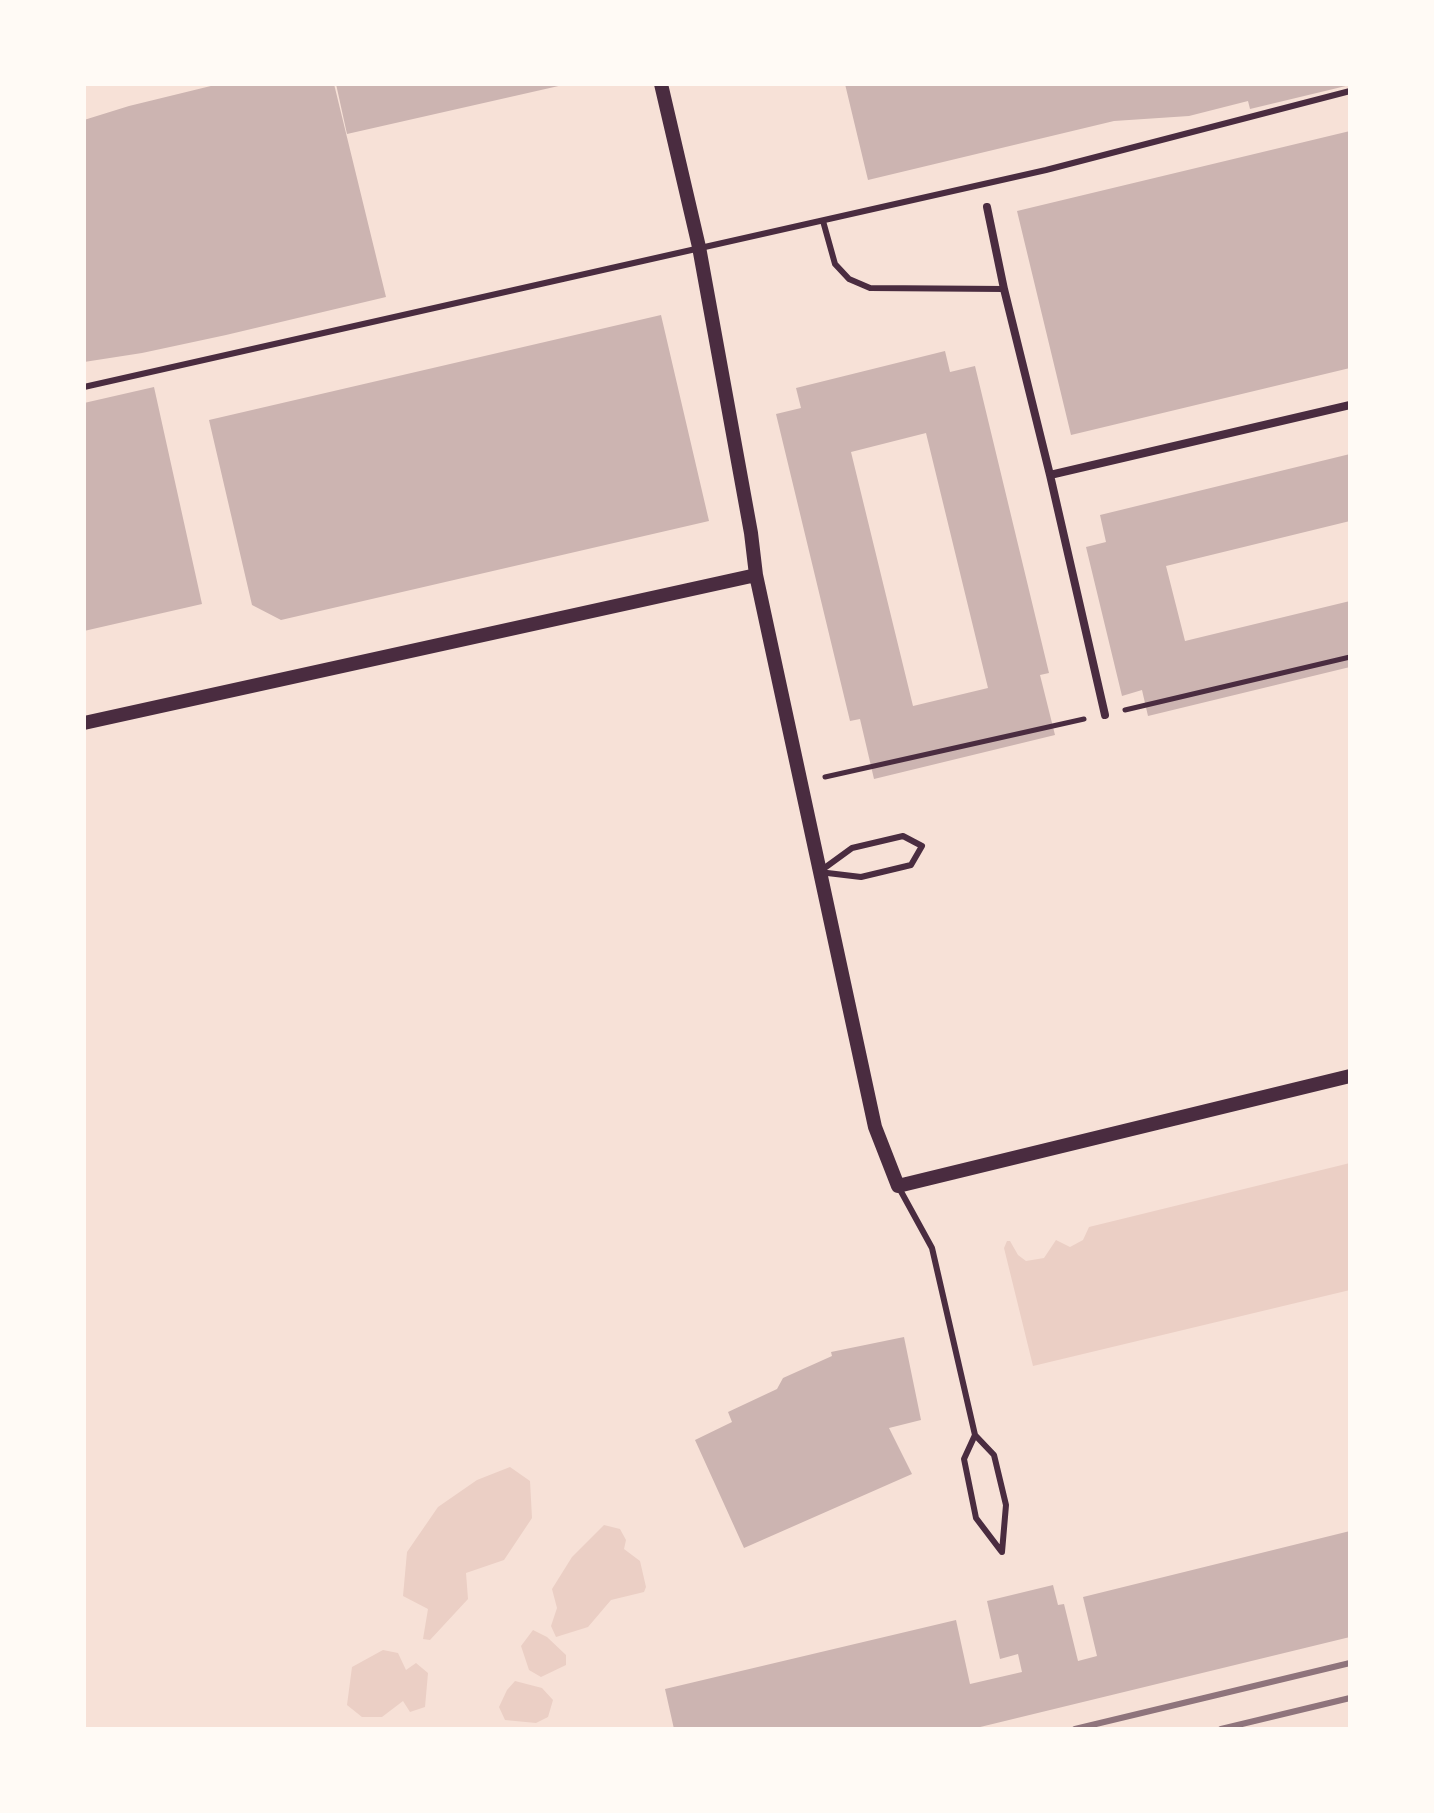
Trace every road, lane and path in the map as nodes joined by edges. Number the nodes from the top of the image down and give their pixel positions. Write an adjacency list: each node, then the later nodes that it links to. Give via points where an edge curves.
1 (661, 84): 5 (street)
2 (1350, 91): 4 (lane)
3 (987, 207): 6 (street)
4 (823, 221): 5 (lane); 6 (lane, via 835,264 849,279 870,288)
5 (699, 247): 7 (lane); 10 (street)
6 (1004, 289): 9 (street)
7 (84, 387)
8 (1350, 405): 9 (street)
9 (1050, 475): 12 (street)
10 (756, 575): 13 (street); 14 (street)
11 (1350, 657): 12 (path)
12 (1105, 715): 14 (path)
13 (84, 723)
14 (799, 783): 15 (street)
15 (819, 872): 15 (lane, via 861,877 911,865 922,846 903,836 852,848); 17 (street, via 875,1127)
16 (1350, 1076): 17 (street)
17 (898, 1186): 18 (lane, via 932,1248)
18 (975, 1435): 18 (lane, via 964,1459 976,1518 1002,1552 1006,1505 994,1455)

